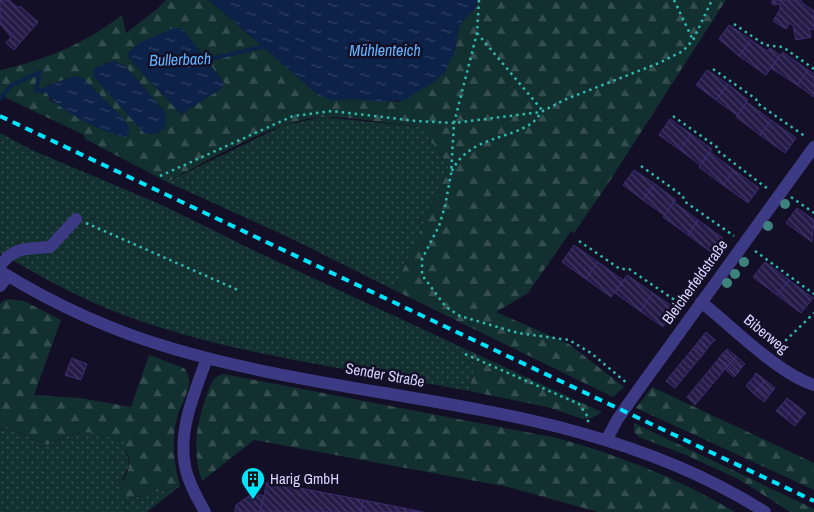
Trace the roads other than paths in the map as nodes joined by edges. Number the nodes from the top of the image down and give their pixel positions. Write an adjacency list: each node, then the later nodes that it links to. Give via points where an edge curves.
1 (814, 145): 5 (street, Bleicherfeldstraße)
2 (76, 218): 3 (street, via 50,247 21,249 10,254)
3 (0, 266)
4 (3, 278): 6 (street, Sender Straße, via 82,316)
5 (701, 302): 7 (street, Biberweg, via 769,357); 8 (street, Bleicherfeldstraße, via 617,420)
6 (207, 358): 8 (street, Sender Straße, via 509,414); 9 (street, via 188,415 184,450 190,483)
7 (814, 385)
8 (607, 439): 10 (street, Sender Straße, via 691,472 732,491)
9 (205, 512)
10 (765, 512)

